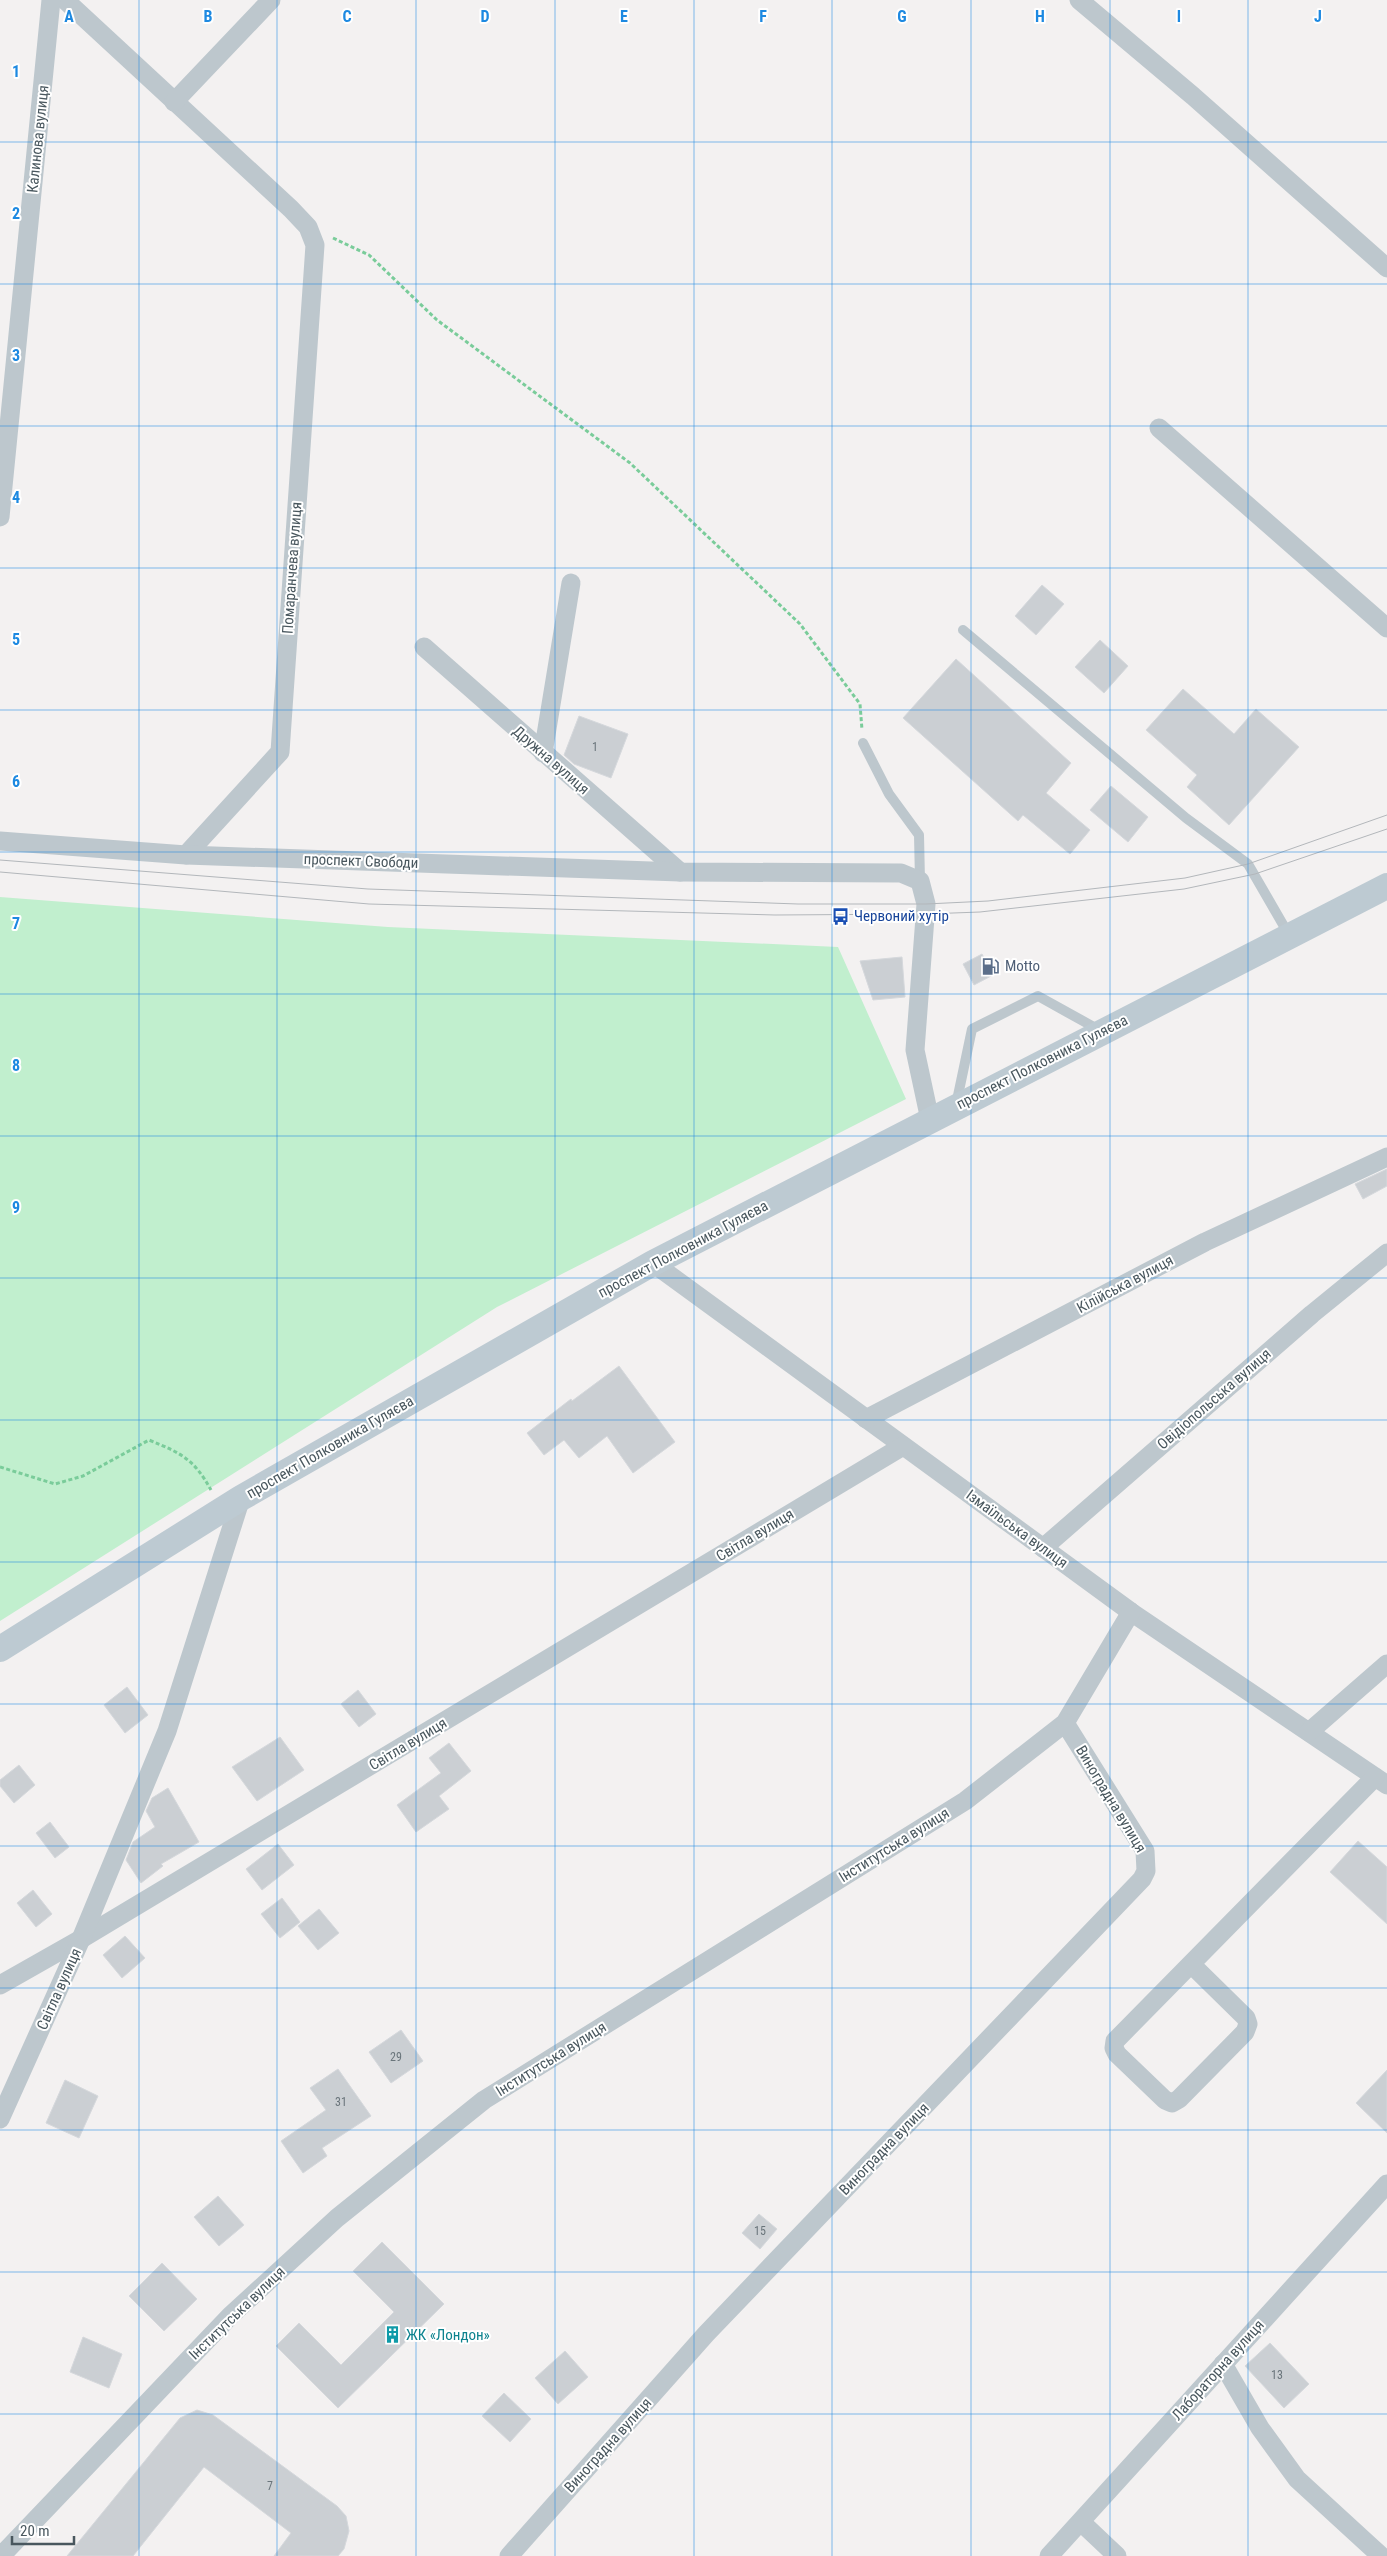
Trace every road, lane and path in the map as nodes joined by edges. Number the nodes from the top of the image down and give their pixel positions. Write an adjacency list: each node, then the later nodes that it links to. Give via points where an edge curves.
1 (52, 0): 9 (street, Калинова вулиця)
2 (66, 0): 5 (street)
3 (271, 0): 5 (street)
4 (1079, 0): 7 (street)
5 (174, 102): 6 (street)
6 (308, 227): 14 (path, via 369,255 437,320 630,463 800,624 860,704); 17 (street, Помаранчева вулиця, via 315,245 280,752)
7 (1387, 268)
8 (1159, 428): 11 (street)
9 (0, 517)
10 (571, 583): 15 (street)
11 (1387, 628)
12 (964, 630): 21 (lane, via 1186,818 1248,864)
13 (424, 646): 15 (street, Дружна вулиця)
14 (863, 743): 19 (lane, via 889,794 919,835)
15 (543, 753): 18 (street, Дружна вулиця)
16 (0, 841): 17 (street, проспект Свободи)
17 (186, 855): 18 (street, проспект Свободи)
18 (680, 872): 19 (street, проспект Свободи, via 901,873)
19 (920, 881): 24 (street, via 926,904 915,1050)
20 (1387, 886): 21 (main road, проспект Полковника Гуляєва)
21 (1289, 935): 22 (main road, проспект Полковника Гуляєва)
22 (1102, 1031): 23 (main road, проспект Полковника Гуляєва); 23 (lane, via 1038,996 972,1029)
23 (955, 1107): 24 (main road, проспект Полковника Гуляєва)
24 (930, 1120): 27 (main road, проспект Полковника Гуляєва)
25 (1387, 1157): 28 (street, Кілійська вулиця, via 1205,1242)
26 (1387, 1254): 32 (street, Овідіопольська вулиця, via 1312,1314)
27 (653, 1263): 28 (street, Ізмаїльська вулиця); 31 (main road, проспект Полковника Гуляєва)
28 (866, 1419): 29 (street, Ізмаїльська вулиця)
29 (903, 1446): 32 (street, Ізмаїльська вулиця); 39 (street, Світла вулиця)
30 (0, 1467): 31 (path, via 54,1484 83,1476 149,1440 179,1452)
31 (232, 1504): 34 (main road, проспект Полковника Гуляєва); 39 (street, via 168,1731)
32 (1043, 1548): 33 (street, Ізмаїльська вулиця)
33 (1131, 1612): 36 (street, Інститутська вулиця); 37 (street, Ізмаїльська вулиця)
34 (0, 1649)
35 (1387, 1664): 37 (street)
36 (1065, 1723): 46 (street, Інститутська вулиця, via 965,1801 484,2100 337,2218 230,2316); 47 (street, Виноградна вулиця, via 1145,1851 1146,1870 1142,1879 706,2334)
37 (1309, 1732): 38 (street, Ізмаїльська вулиця)
38 (1381, 1781): 40 (street)
39 (82, 1939): 41 (street); 42 (street, Світла вулиця)
40 (1191, 1964): 40 (street, via 1246,2018 1248,2024 1245,2032 1172,2103 1165,2100 1114,2048 1115,2041)
41 (0, 1985)
42 (0, 2120)
43 (1387, 2184): 44 (street, Лабораторна вулиця)
44 (1224, 2364): 45 (street, Лабораторна вулиця); 50 (street, via 1260,2428 1297,2479)
45 (1081, 2522): 48 (street, Лабораторна вулиця); 49 (street)
46 (1, 2556)
47 (509, 2556)
48 (1049, 2556)
49 (1117, 2556)
50 (1381, 2556)

